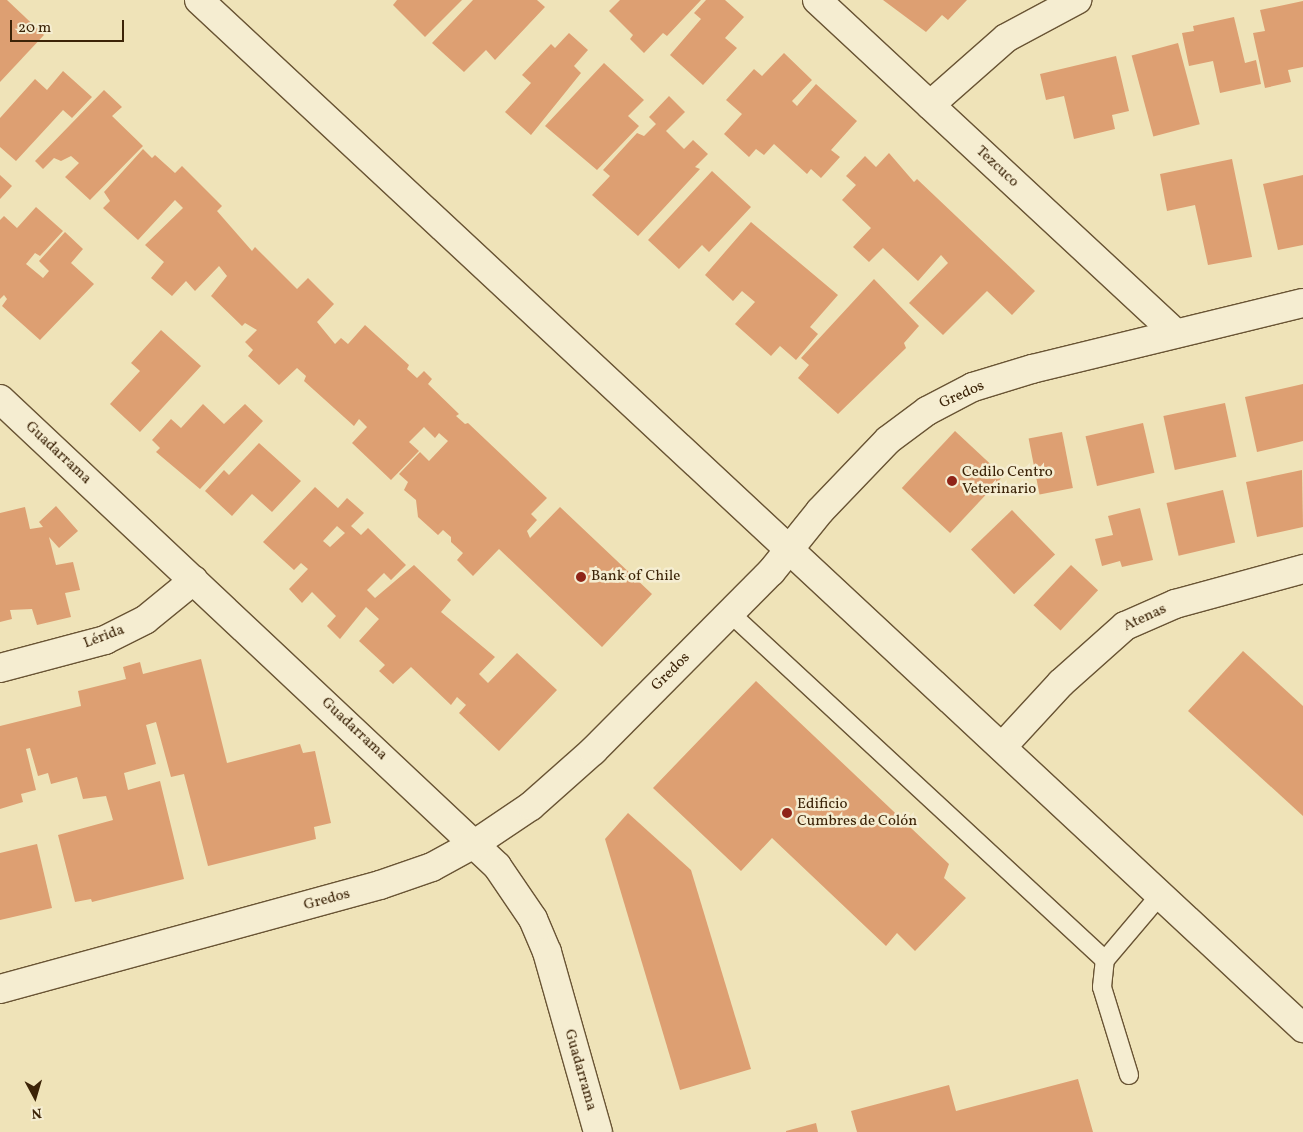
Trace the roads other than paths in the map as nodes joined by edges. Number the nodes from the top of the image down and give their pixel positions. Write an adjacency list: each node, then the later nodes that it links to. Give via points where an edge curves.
1 (199, 0): 8 (street)
2 (817, 0): 4 (street, Tezcuco)
3 (1077, 0): 4 (street, via 1006,38)
4 (930, 105): 6 (street, Tezcuco)
5 (1303, 303): 6 (street, Gredos)
6 (1176, 334): 8 (street, Gredos, via 981,384 927,411 888,440)
7 (0, 399): 10 (street, Guadarrama)
8 (790, 548): 11 (street, Gredos); 13 (street)
9 (1303, 569): 13 (street, Atenas, via 1175,604 1125,626 1061,683)
10 (194, 580): 12 (street, Lérida, via 145,620 105,640); 14 (street, Guadarrama)
11 (730, 613): 14 (street, Gredos, via 593,751 531,806); 16 (lane)
12 (0, 668)
13 (1002, 747): 15 (street)
14 (476, 843): 17 (street, Gredos, via 432,867 380,885); 20 (street, Guadarrama, via 519,895 547,952)
15 (1160, 895): 16 (lane); 18 (street)
16 (1105, 960): 19 (lane, via 1102,987)
17 (0, 989)
18 (1303, 1028)
19 (1129, 1075)
20 (598, 1132)

